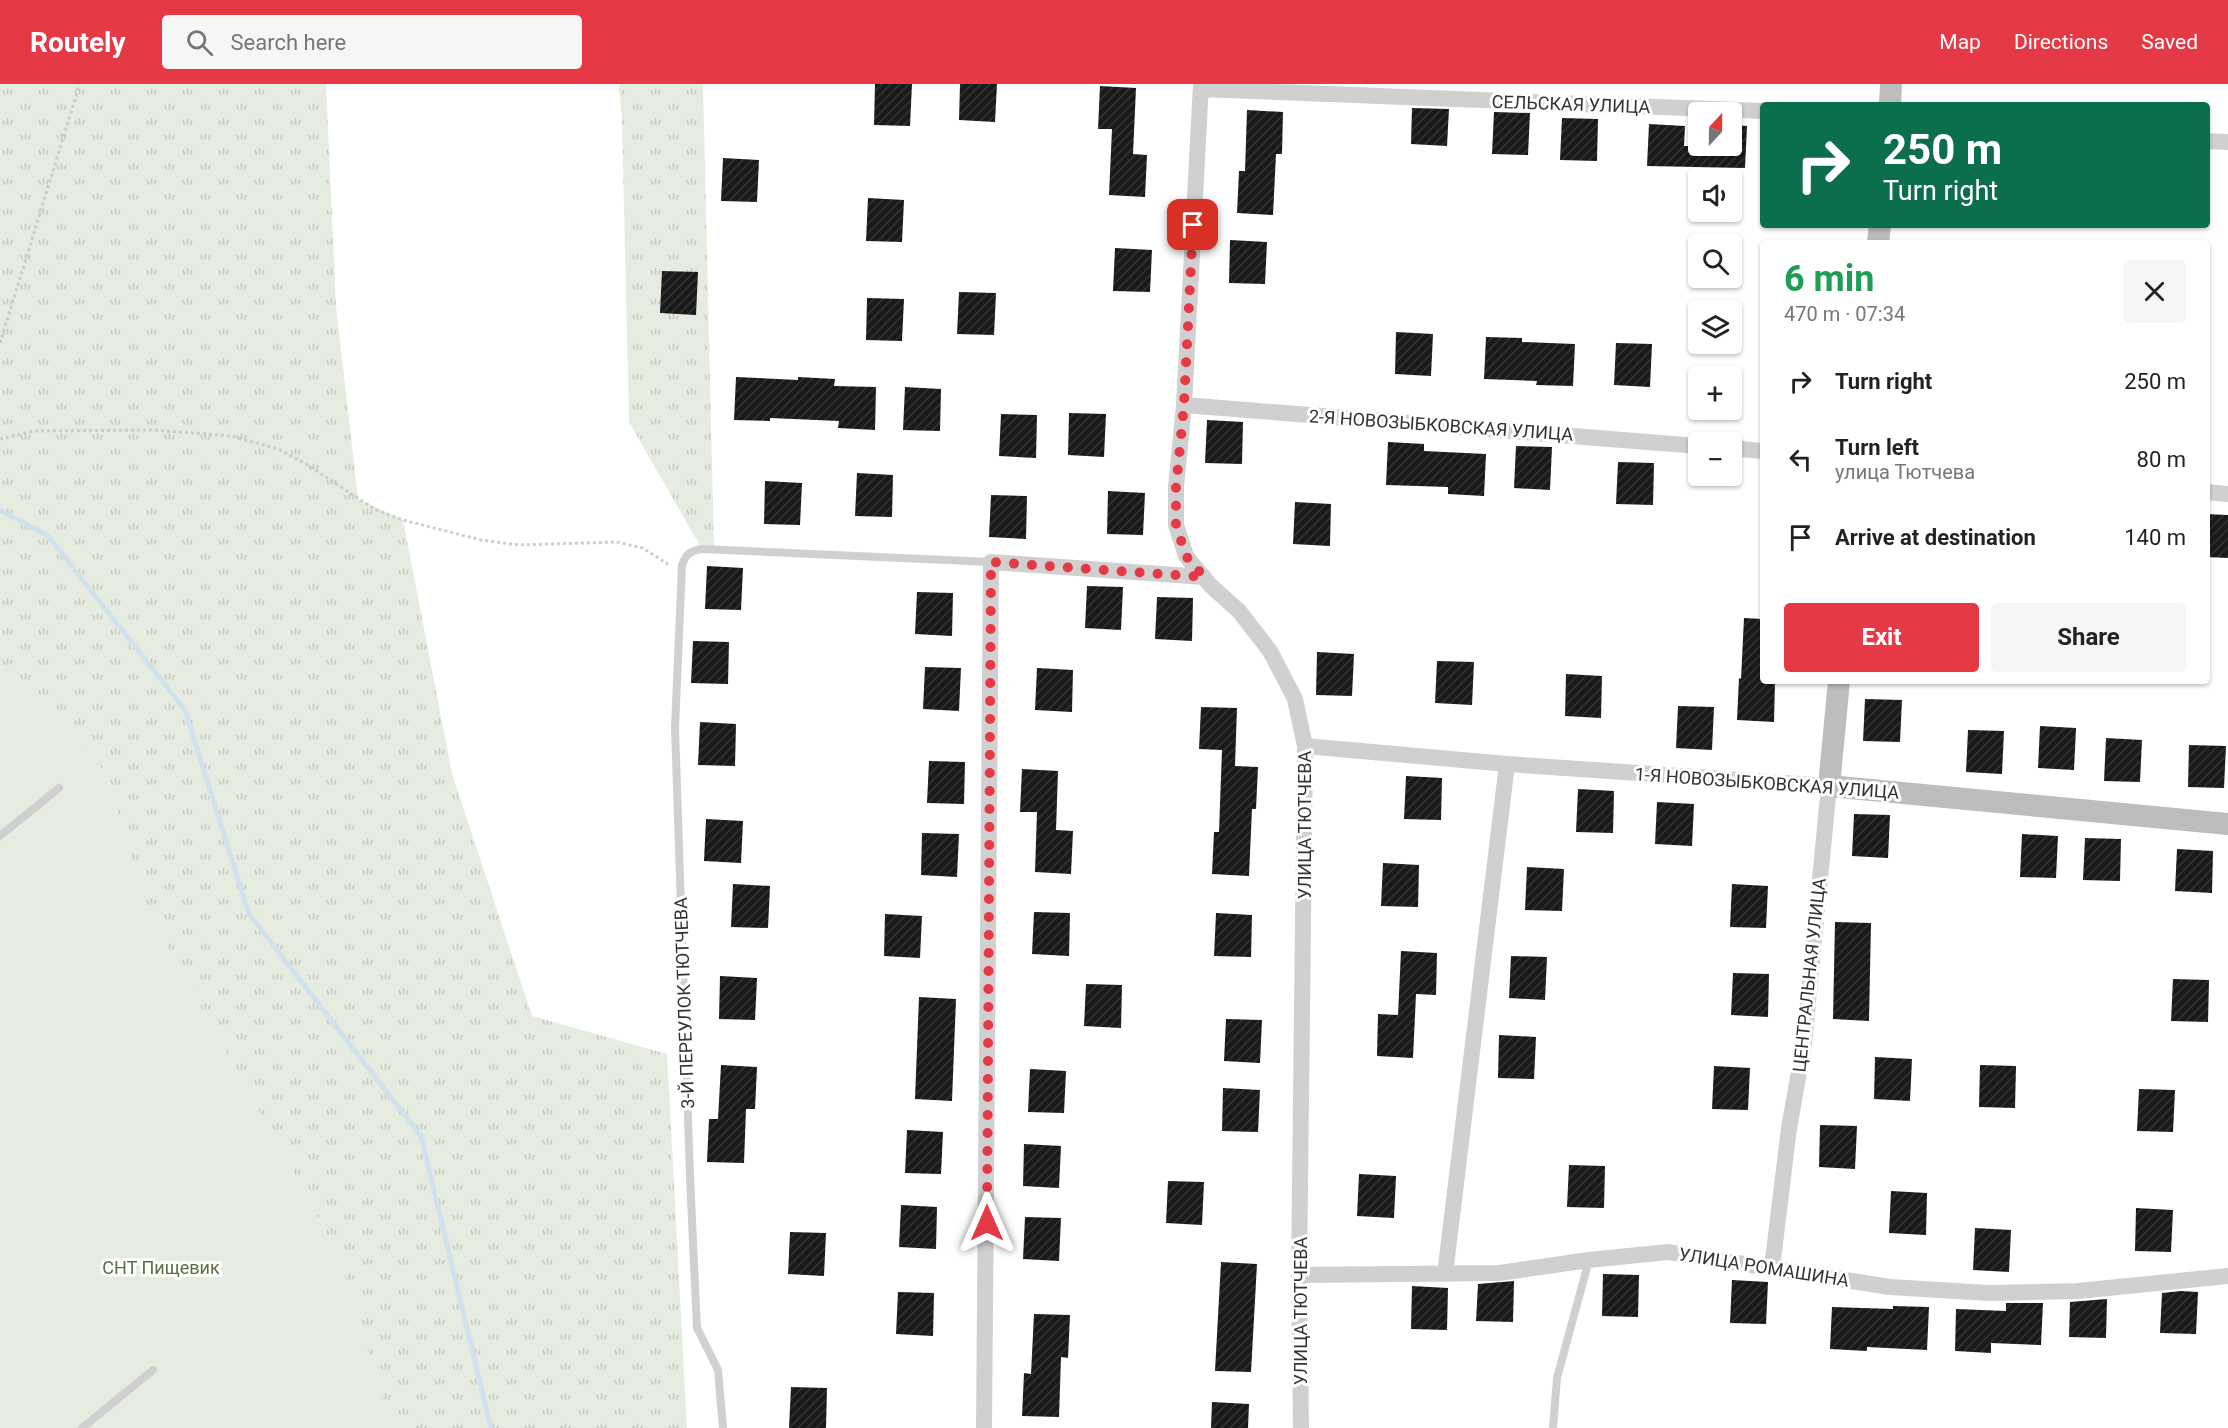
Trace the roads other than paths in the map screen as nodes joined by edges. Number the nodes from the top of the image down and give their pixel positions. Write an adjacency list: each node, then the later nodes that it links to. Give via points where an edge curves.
1 (1891, 84): 3 (street)
2 (1201, 87): 4 (street, СЕЛЬСКАЯ УЛИЦА); 7 (street, УЛИЦА ТЮТЧЕВА)
3 (1890, 102)
4 (1760, 111)
5 (2210, 141): 6 (street)
6 (2228, 142)
7 (1184, 405): 8 (street, 2-Я НОВОЗЫБКОВСКАЯ УЛИЦА); 14 (street, УЛИЦА ТЮТЧЕВА, via 1176,525 1186,556)
8 (1688, 445)
9 (1742, 449): 10 (street)
10 (1760, 451)
11 (2210, 492): 12 (street)
12 (2228, 494)
13 (991, 562): 14 (street); 29 (lane, 3-Й ПЕРЕУЛОК ТЮТЧЕВА, via 702,549 685,556 675,728 690,1177 698,1328 718,1370); 30 (street)
14 (1204, 577): 16 (street, УЛИЦА ТЮТЧЕВА, via 1239,611 1270,651 1295,699)
15 (1839, 684): 18 (street, ЦЕНТРАЛЬНАЯ УЛИЦА)
16 (1305, 747): 17 (street, 1-Я НОВОЗЫБКОВСКАЯ УЛИЦА); 25 (street, УЛИЦА ТЮТЧЕВА)
17 (1508, 764): 18 (street, 1-Я НОВОЗЫБКОВСКАЯ УЛИЦА); 24 (street)
18 (1829, 786): 20 (street, 1-Я НОВОЗЫБКОВСКАЯ УЛИЦА); 23 (street, ЦЕНТРАЛЬНАЯ УЛИЦА, via 1804,1044)
19 (59, 788): 21 (lane)
20 (2228, 824)
21 (0, 836)
22 (1589, 1260): 23 (street, УЛИЦА РОМАШИНА, via 1668,1252); 24 (street, УЛИЦА РОМАШИНА, via 1499,1273); 32 (lane, via 1557,1378)
23 (1772, 1268): 26 (street, УЛИЦА РОМАШИНА, via 1890,1287 1989,1293 2078,1291)
24 (1445, 1274): 25 (street, УЛИЦА РОМАШИНА)
25 (1299, 1275): 31 (street, УЛИЦА ТЮТЧЕВА)
26 (2228, 1276)
27 (153, 1370): 28 (lane)
28 (82, 1428)
29 (723, 1428)
30 (984, 1428)
31 (1301, 1428)
32 (1553, 1428)

